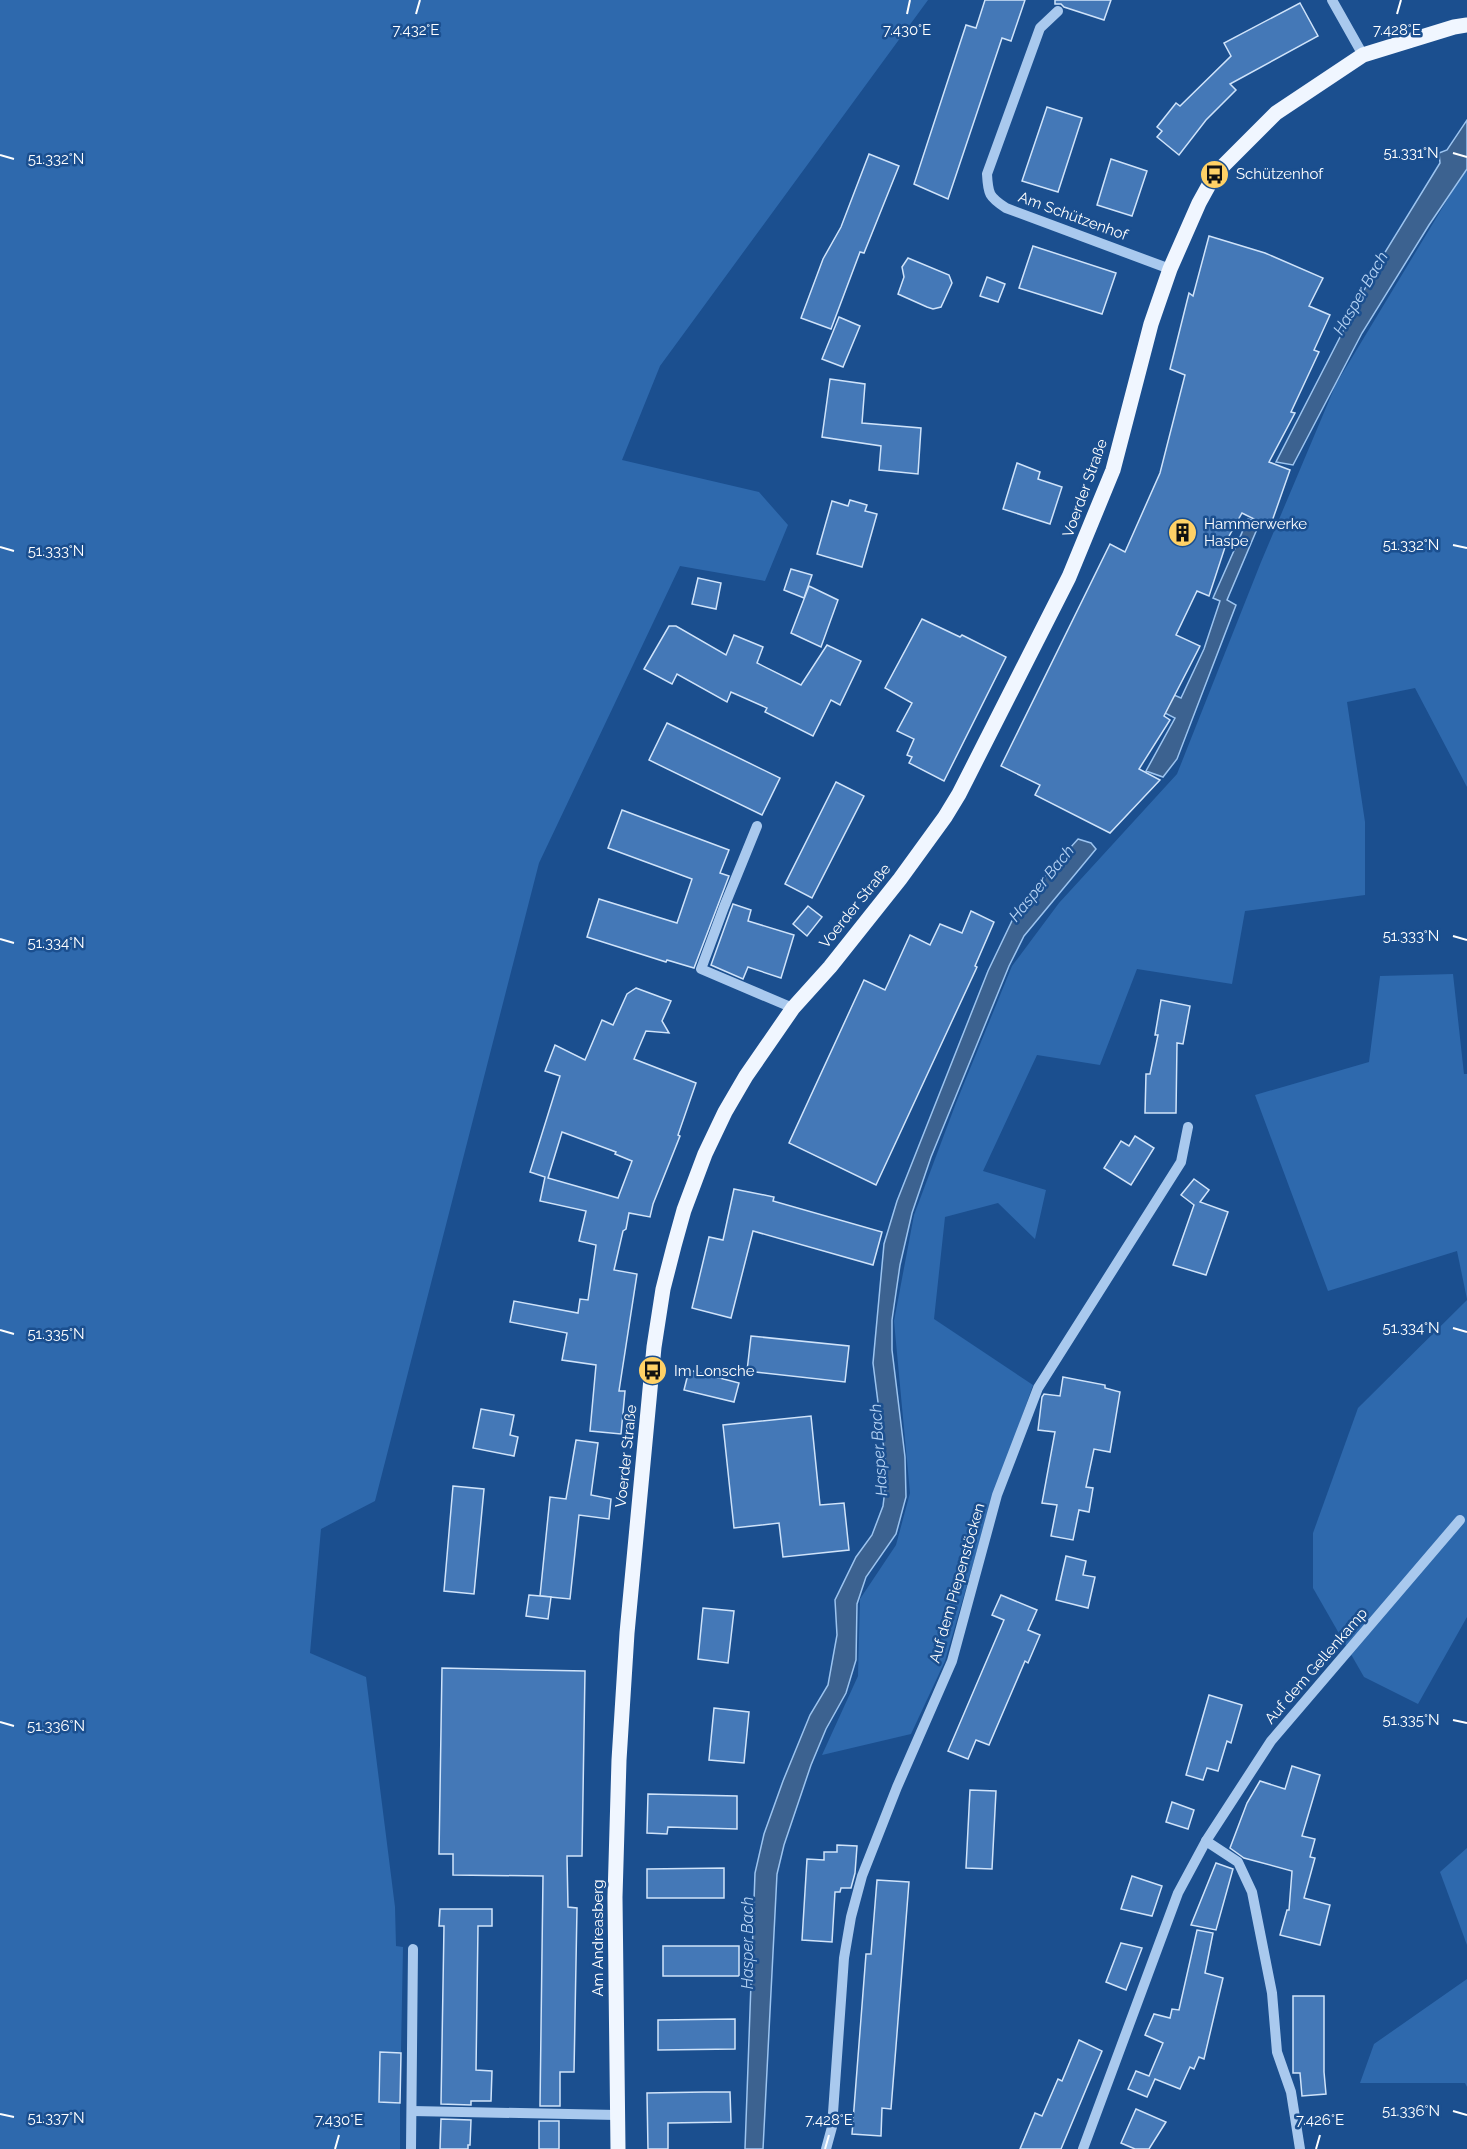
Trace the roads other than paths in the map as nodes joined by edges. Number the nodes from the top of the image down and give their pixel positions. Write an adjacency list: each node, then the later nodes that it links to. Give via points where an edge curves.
1 (1332, 0): 4 (street)
2 (1058, 11): 5 (street, Am Schützenhof, via 1041,28 987,174 993,199 1006,208)
3 (1467, 25): 4 (main road, Voerder Straße)
4 (1363, 55): 5 (main road, Voerder Straße, via 1276,113 1215,174)
5 (1170, 268): 7 (main road, Voerder Straße, via 1151,324 1113,470 1069,577 1024,667 945,817 830,967)
6 (757, 826): 7 (street, via 701,969)
7 (793, 1008): 10 (main road, Voerder Straße, via 746,1076 715,1133 684,1210 663,1289 627,1633)
8 (1188, 1127): 17 (street, Auf dem Piepenstöcken, via 1181,1162 1038,1388 997,1495 952,1661 862,1876 844,1958 832,2127)
9 (1460, 1520): 11 (street, Auf dem Gellenkamp, via 1271,1741)
10 (619, 1760): 14 (main road, Am Andreasberg, via 615,1897)
11 (1206, 1841): 18 (street, Auf dem Gellenkamp, via 1178,1893); 19 (street, via 1238,1862 1252,1892 1272,1993 1277,2052 1291,2092)
12 (413, 1949): 13 (street)
13 (412, 2111): 14 (street); 15 (street)
14 (617, 2115): 16 (main road, Am Andreasberg)
15 (411, 2149)
16 (618, 2149)
17 (826, 2149)
18 (1083, 2149)
19 (1300, 2149)

